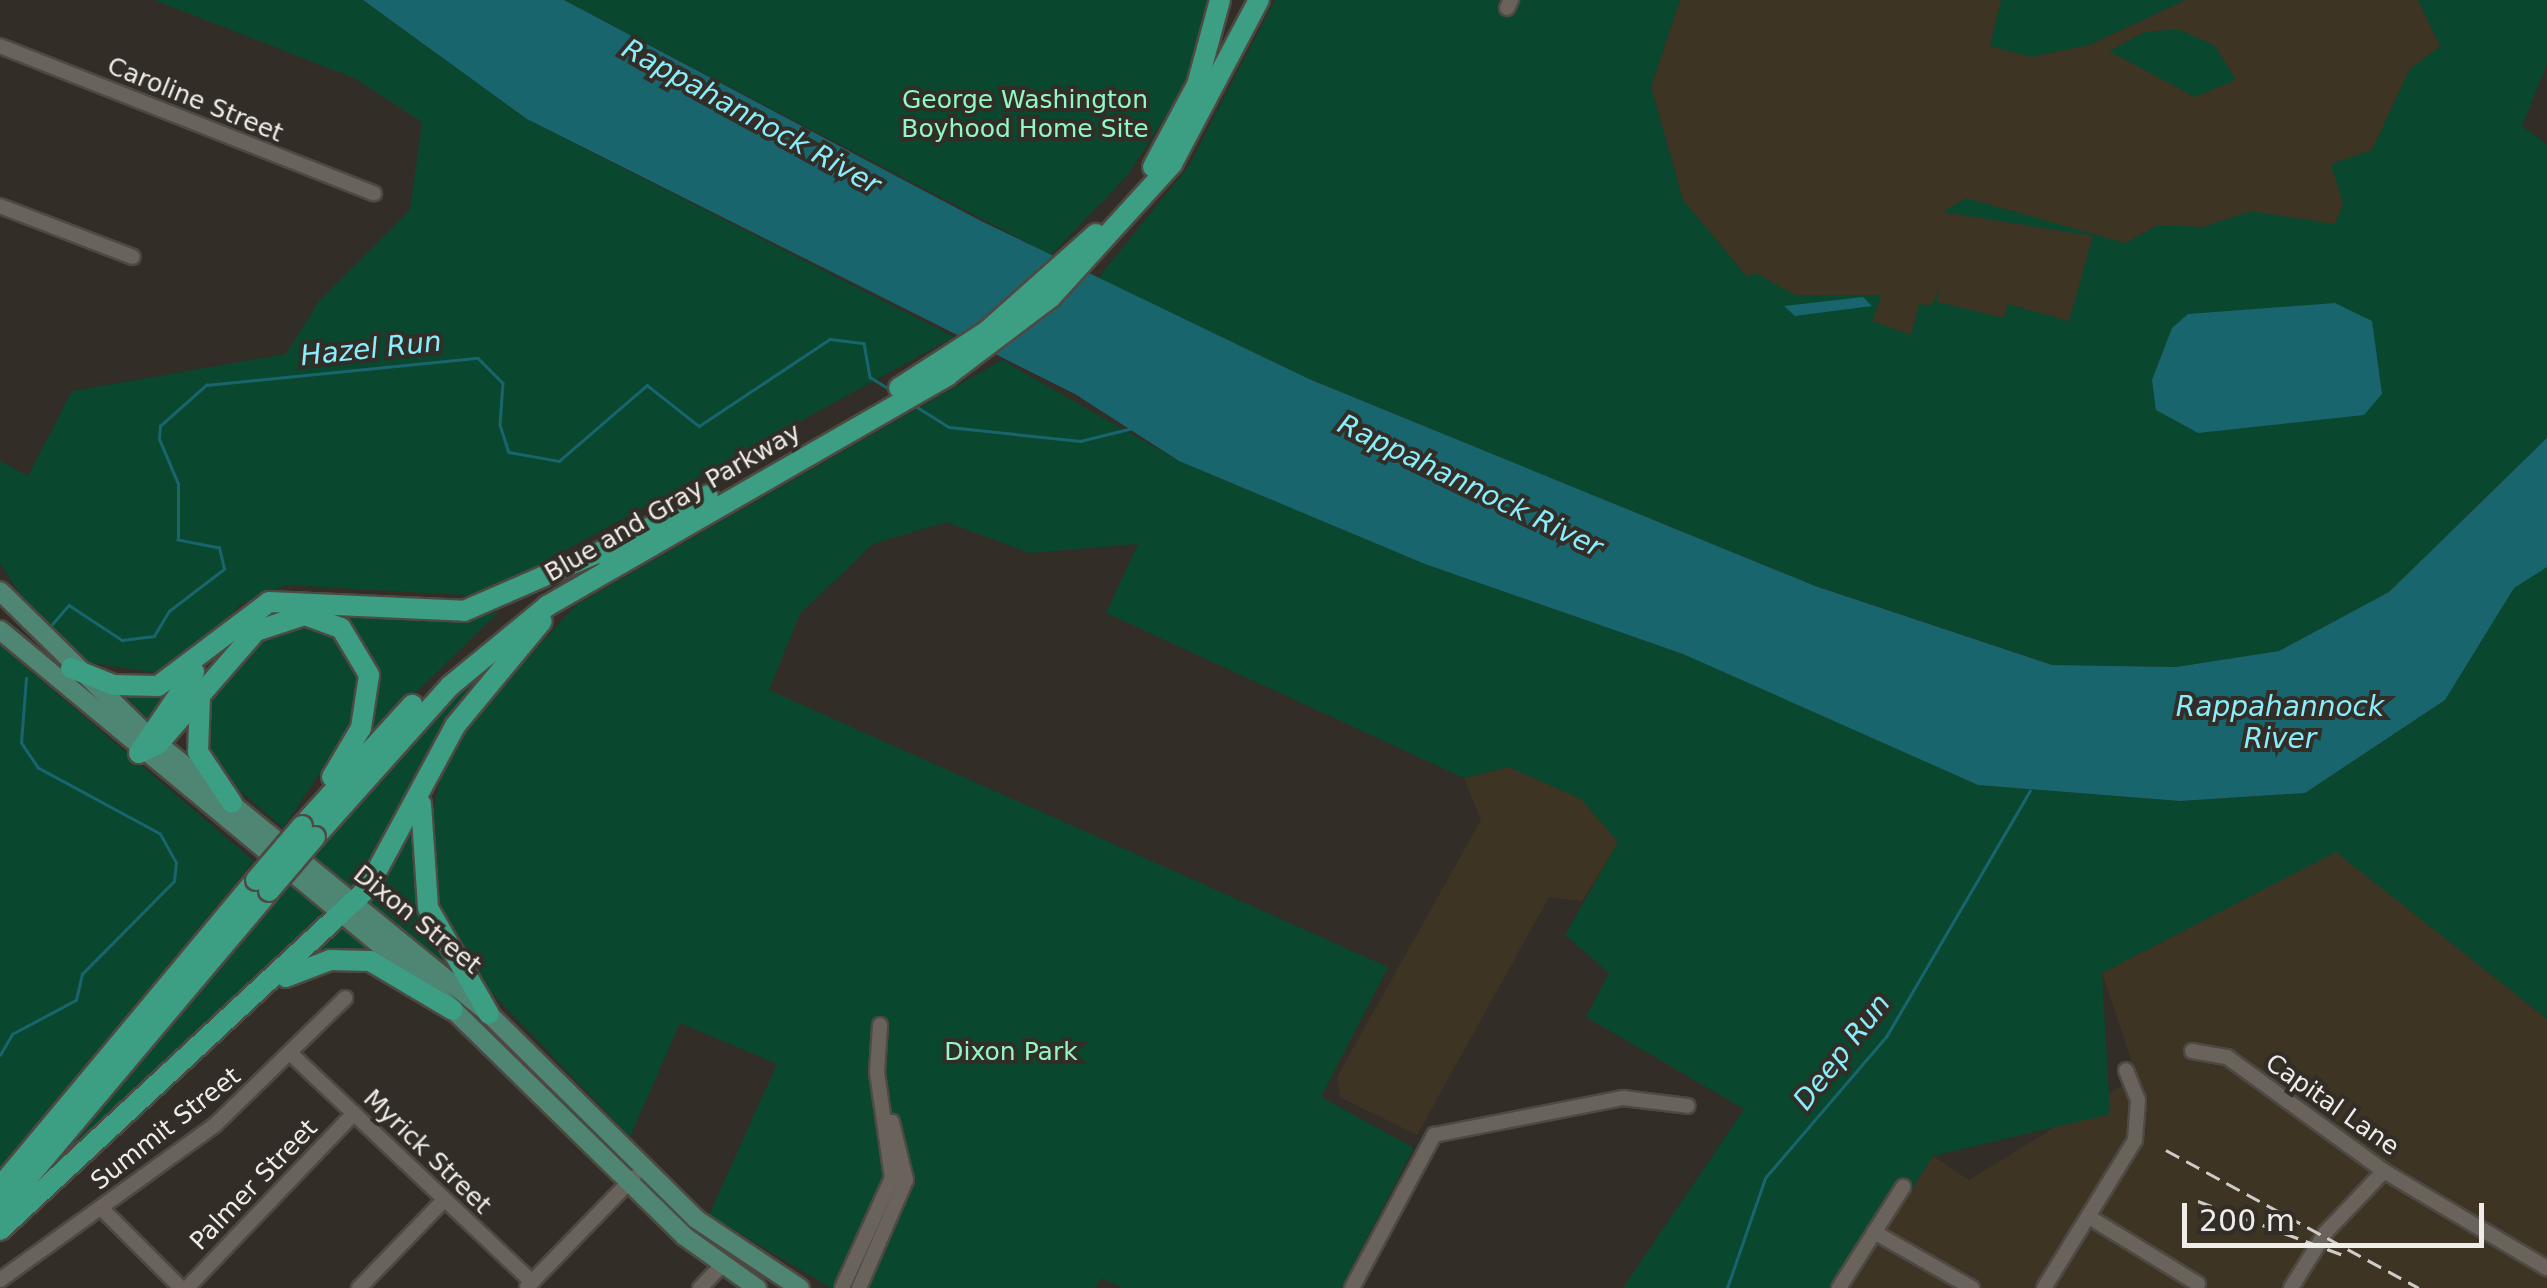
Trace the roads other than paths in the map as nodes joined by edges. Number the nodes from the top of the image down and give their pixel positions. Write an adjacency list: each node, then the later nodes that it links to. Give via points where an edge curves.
1 (1220, 0): 5 (highway, via 1196,85)
2 (1247, 0): 5 (highway, via 1205,88)
3 (1259, 0): 8 (highway, Blue and Gray Parkway, via 1194,131)
4 (0, 46): 6 (street, Caroline Street)
5 (1153, 166): 8 (highway, Blue and Gray Parkway)
6 (374, 193)
7 (0, 206): 9 (street)
8 (1113, 228): 10 (highway, Blue and Gray Parkway, via 984,352)
9 (133, 257)
10 (850, 422): 11 (highway, Blue and Gray Parkway); 12 (highway, Blue and Gray Parkway)
11 (631, 538): 15 (highway, via 464,611 269,602); 21 (highway, Blue and Gray Parkway, via 457,660)
12 (571, 589): 19 (highway, via 478,694); 21 (highway, Blue and Gray Parkway, via 450,686)
13 (0, 591): 16 (main road, Dixon Street)
14 (3, 633): 18 (main road, Dixon Street, via 63,690)
15 (210, 650): 16 (highway, via 183,674 141,688); 18 (highway)
16 (71, 668): 18 (main road, Dixon Street)
17 (202, 692): 18 (highway); 20 (highway, via 198,752); 21 (highway, via 245,640 280,618 318,618 351,638 369,674 366,711)
18 (148, 744): 20 (main road, Dixon Street); 23 (main road, Dixon Street)
19 (424, 786): 23 (highway, via 386,862); 27 (highway, via 418,847 428,908)
20 (232, 803): 23 (main road, Dixon Street)
21 (309, 831): 22 (highway, Blue and Gray Parkway, bridge)
22 (262, 886): 37 (highway, Blue and Gray Parkway); 41 (highway, Blue and Gray Parkway)
23 (346, 906): 24 (highway); 26 (main road, Dixon Street); 27 (main road, Dixon Street)
24 (259, 994): 26 (highway, via 306,968 355,959 392,969); 43 (highway)
25 (345, 998): 30 (street, Summit Street)
26 (453, 1010): 36 (main road, Dixon Street)
27 (490, 1014): 36 (main road, Dixon Street)
28 (880, 1025): 32 (street)
29 (2192, 1052): 35 (street, Capital Lane, via 2227,1057)
30 (291, 1054): 34 (street, Myrick Street); 40 (street, Summit Street, via 215,1125)
31 (2126, 1070): 42 (street, via 2138,1100 2135,1140)
32 (883, 1103): 55 (street, via 892,1178); 56 (street, via 906,1180)
33 (1688, 1106): 57 (street, via 1624,1098 1434,1135)
34 (354, 1113): 39 (street, Myrick Street); 50 (street, Palmer Street)
35 (2384, 1171): 46 (street, Capital Lane); 61 (street, via 2326,1232)
36 (636, 1175): 45 (main road, Dixon Street); 49 (street); 54 (main road, Dixon Street)
37 (0, 1187)
38 (1902, 1187): 44 (street)
39 (444, 1200): 49 (street, Myrick Street); 51 (street)
40 (101, 1208): 47 (street, Summit Street); 50 (street)
41 (0, 1211)
42 (2088, 1217): 48 (street); 60 (street)
43 (0, 1230)
44 (1874, 1232): 58 (street); 59 (street)
45 (722, 1265): 52 (street); 53 (main road, Dixon Street)
46 (2547, 1268)
47 (0, 1280)
48 (2198, 1284)
49 (529, 1285)
50 (184, 1288)
51 (359, 1288)
52 (700, 1288)
53 (757, 1288)
54 (800, 1288)
55 (842, 1288)
56 (859, 1288)
57 (1352, 1288)
58 (1839, 1288)
59 (1972, 1288)
60 (2044, 1288)
61 (2291, 1288)

